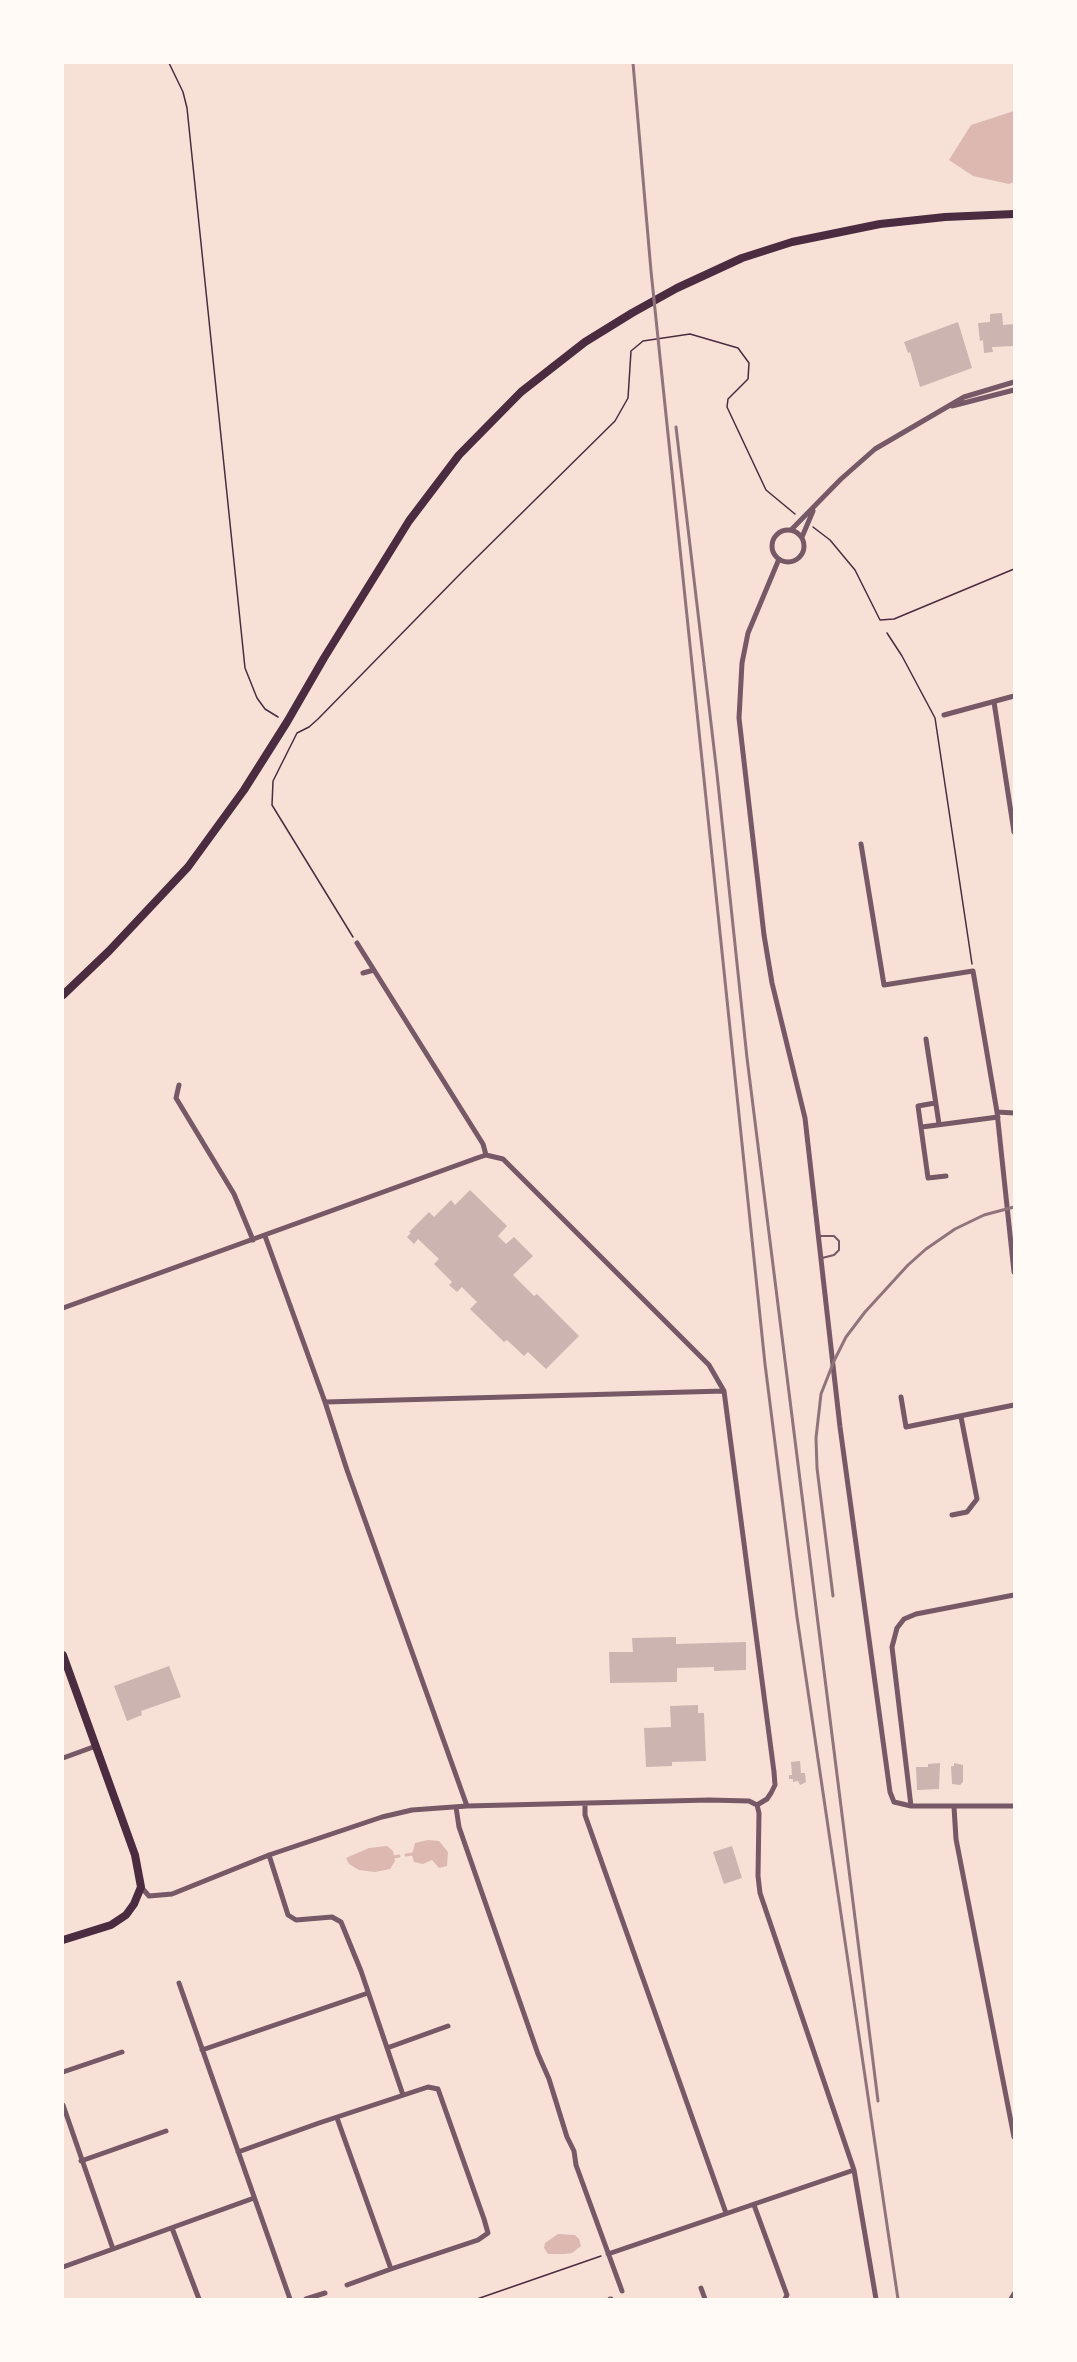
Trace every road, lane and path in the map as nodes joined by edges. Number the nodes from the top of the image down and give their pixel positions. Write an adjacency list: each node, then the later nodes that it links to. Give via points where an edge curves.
1 (169, 63): 17 (path, via 187,108 245,668 265,709)
2 (1014, 214): 17 (main road, via 880,224 792,242 742,258 677,288 585,342 521,392 459,455 409,520)
3 (1014, 382): 5 (street, via 964,397)
4 (1014, 390): 5 (street)
5 (951, 406): 6 (street, via 875,448)
6 (814, 509): 7 (street); 8 (street)
7 (802, 519): 9 (street); 21 (path, via 766,490 727,407 728,399 748,379 749,363 738,348 690,334 644,341 631,351 628,398 615,421 318,719 297,733 273,781 272,805)
8 (808, 524): 10 (street); 12 (path, via 821,531 855,570 880,620 894,619)
9 (791, 530): 10 (street); 11 (street, via 782,531 772,544)
10 (802, 537): 11 (street, via 805,546 797,559)
11 (779, 559): 36 (street, via 748,633 739,718 764,935 805,1118)
12 (1014, 570)
13 (887, 633): 23 (path, via 934,718)
14 (1014, 696): 15 (street)
15 (994, 702): 16 (street); 18 (street)
16 (944, 715)
17 (287, 722): 25 (main road, via 188,867)
18 (1012, 808): 19 (street)
19 (1014, 832)
20 (861, 844): 23 (street, via 884,985)
21 (357, 943): 22 (street)
22 (374, 970): 24 (street); 33 (street, via 483,1144)
23 (973, 971): 30 (street)
24 (363, 973)
25 (63, 995)
26 (926, 1040): 28 (street)
27 (179, 1085): 37 (street, via 176,1098 234,1194)
28 (935, 1103): 31 (street); 32 (street, via 918,1106)
29 (1014, 1113): 30 (street)
30 (998, 1115): 31 (street); 39 (street)
31 (939, 1124): 32 (street)
32 (922, 1127): 34 (street, via 928,1178)
33 (486, 1155): 35 (street); 41 (street, via 503,1159 576,1230 709,1365)
34 (946, 1176)
35 (265, 1236): 37 (street); 43 (street)
36 (819, 1236): 38 (street); 38 (lane, via 834,1236 839,1241 840,1250 834,1256)
37 (253, 1240): 40 (street)
38 (822, 1258): 54 (street, via 841,1438 883,1749 894,1802)
39 (1014, 1272)
40 (63, 1308)
41 (724, 1391): 43 (street); 52 (street, via 774,1772 771,1793)
42 (901, 1397): 45 (street, via 906,1426)
43 (326, 1402): 53 (street)
44 (1014, 1405): 45 (street)
45 (961, 1417): 46 (street, via 977,1499 967,1512)
46 (952, 1515)
47 (1014, 1595): 54 (street, via 916,1614 904,1619 897,1628 892,1647)
48 (63, 1654): 49 (main road)
49 (96, 1746): 50 (street); 59 (main road, via 135,1855)
50 (63, 1758)
51 (585, 1804): 52 (street, via 748,1800); 53 (street); 78 (street, via 585,1815)
52 (757, 1805): 75 (street, via 760,1893)
53 (467, 1806): 56 (street)
54 (911, 1806): 57 (street)
55 (1014, 1806): 57 (street)
56 (456, 1807): 58 (street, via 382,1817); 81 (street, via 459,1827)
57 (954, 1807): 72 (street, via 956,1839)
58 (269, 1855): 59 (street, via 172,1894 148,1896); 62 (street, via 288,1914 296,1920 332,1917 342,1922)
59 (141, 1887): 60 (main road, via 126,1915 111,1925)
60 (63, 1940)
61 (179, 1983): 65 (street)
62 (368, 1993): 64 (street); 65 (street)
63 (448, 2026): 64 (street)
64 (387, 2048): 68 (street)
65 (202, 2050): 73 (street)
66 (122, 2052): 67 (street)
67 (63, 2072)
68 (403, 2095): 70 (street); 83 (street, via 428,2087 438,2089 488,2233 478,2240)
69 (63, 2105): 74 (street)
70 (337, 2118): 73 (street); 83 (street)
71 (166, 2131): 74 (street)
72 (1014, 2137)
73 (238, 2152): 76 (street)
74 (81, 2161): 80 (street)
75 (854, 2170): 77 (street); 95 (street)
76 (254, 2198): 79 (street); 90 (street)
77 (754, 2205): 78 (street); 94 (street, via 787,2295)
78 (726, 2213): 81 (street)
79 (172, 2228): 80 (street); 89 (street)
80 (112, 2249): 82 (street)
81 (608, 2254): 86 (street); 92 (path)
82 (63, 2267)
83 (391, 2269): 84 (street)
84 (347, 2285)
85 (701, 2288): 93 (street)
86 (622, 2291)
87 (325, 2293): 91 (street)
88 (1014, 2294): 96 (street)
89 (199, 2299)
90 (290, 2299)
91 (306, 2299)
92 (477, 2299)
93 (705, 2299)
94 (785, 2299)
95 (876, 2299)
96 (1011, 2299)

